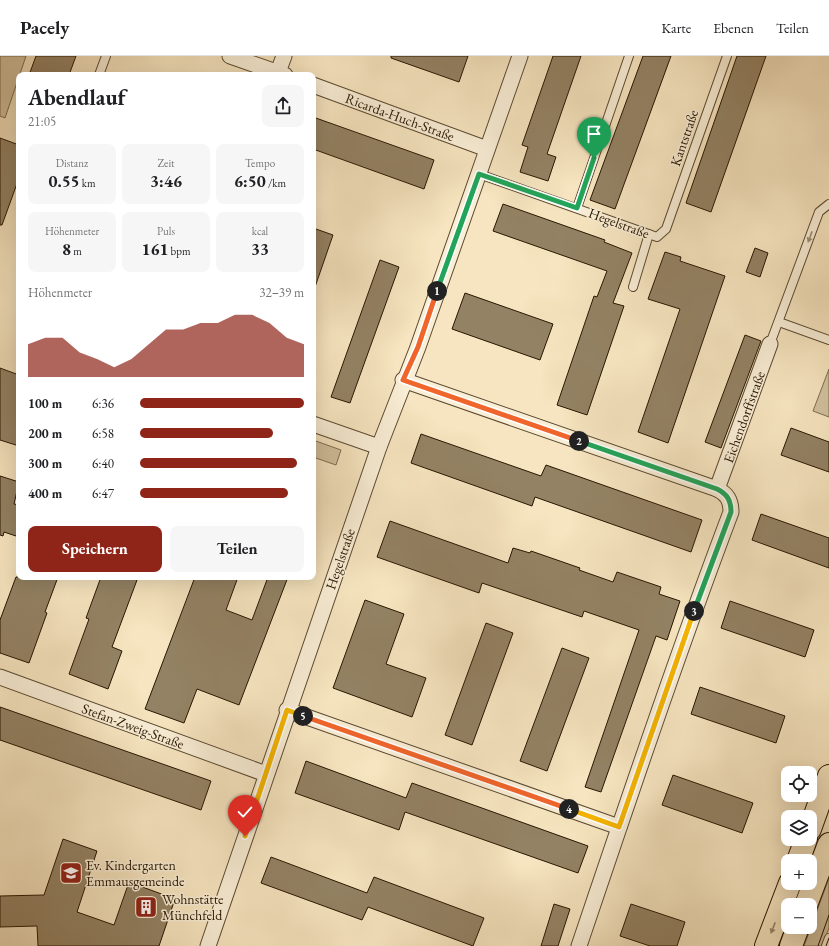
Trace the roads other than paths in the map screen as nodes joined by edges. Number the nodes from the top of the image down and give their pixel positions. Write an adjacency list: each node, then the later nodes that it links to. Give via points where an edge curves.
1 (106, 56): 7 (lane)
2 (230, 56): 8 (street)
3 (284, 56): 9 (street)
4 (520, 56): 11 (street, Hegelstraße)
5 (629, 56): 14 (lane)
6 (727, 56): 15 (lane, Kantstraße)
7 (100, 72)
8 (276, 72)
9 (282, 72)
10 (316, 86): 11 (street, Ricarda-Huch-Straße)
11 (488, 149): 12 (street, Hegelstraße)
12 (479, 174): 14 (lane, Hegelstraße); 21 (street, Hegelstraße, via 418,347)
13 (829, 204): 18 (lane, one-way to 18, via 819,212)
14 (577, 208): 16 (lane, Hegelstraße)
15 (666, 229): 16 (lane, Hegelstraße, via 657,237)
16 (649, 234): 17 (lane)
17 (633, 287)
18 (779, 322): 19 (lane); 20 (lane)
19 (829, 340)
20 (770, 344): 24 (street, Eichendorffstraße)
21 (403, 380): 23 (street, Hegelstraße); 24 (street)
22 (316, 425): 23 (street)
23 (379, 447): 26 (street, Hegelstraße)
24 (717, 489): 30 (street, via 729,498 731,512)
25 (0, 677): 27 (street, Stefan-Zweig-Straße)
26 (287, 710): 27 (street, Hegelstraße); 30 (street)
27 (266, 774): 36 (street, Hegelstraße)
28 (829, 776): 29 (highway)
29 (817, 810)
30 (619, 827): 37 (street)
31 (829, 844): 33 (highway)
32 (787, 890): 38 (highway, one-way to 38)
33 (809, 898)
34 (795, 934): 39 (highway)
35 (829, 938): 40 (lane)
36 (208, 946)
37 (579, 946)
38 (766, 946)
39 (791, 946)
40 (826, 946)

